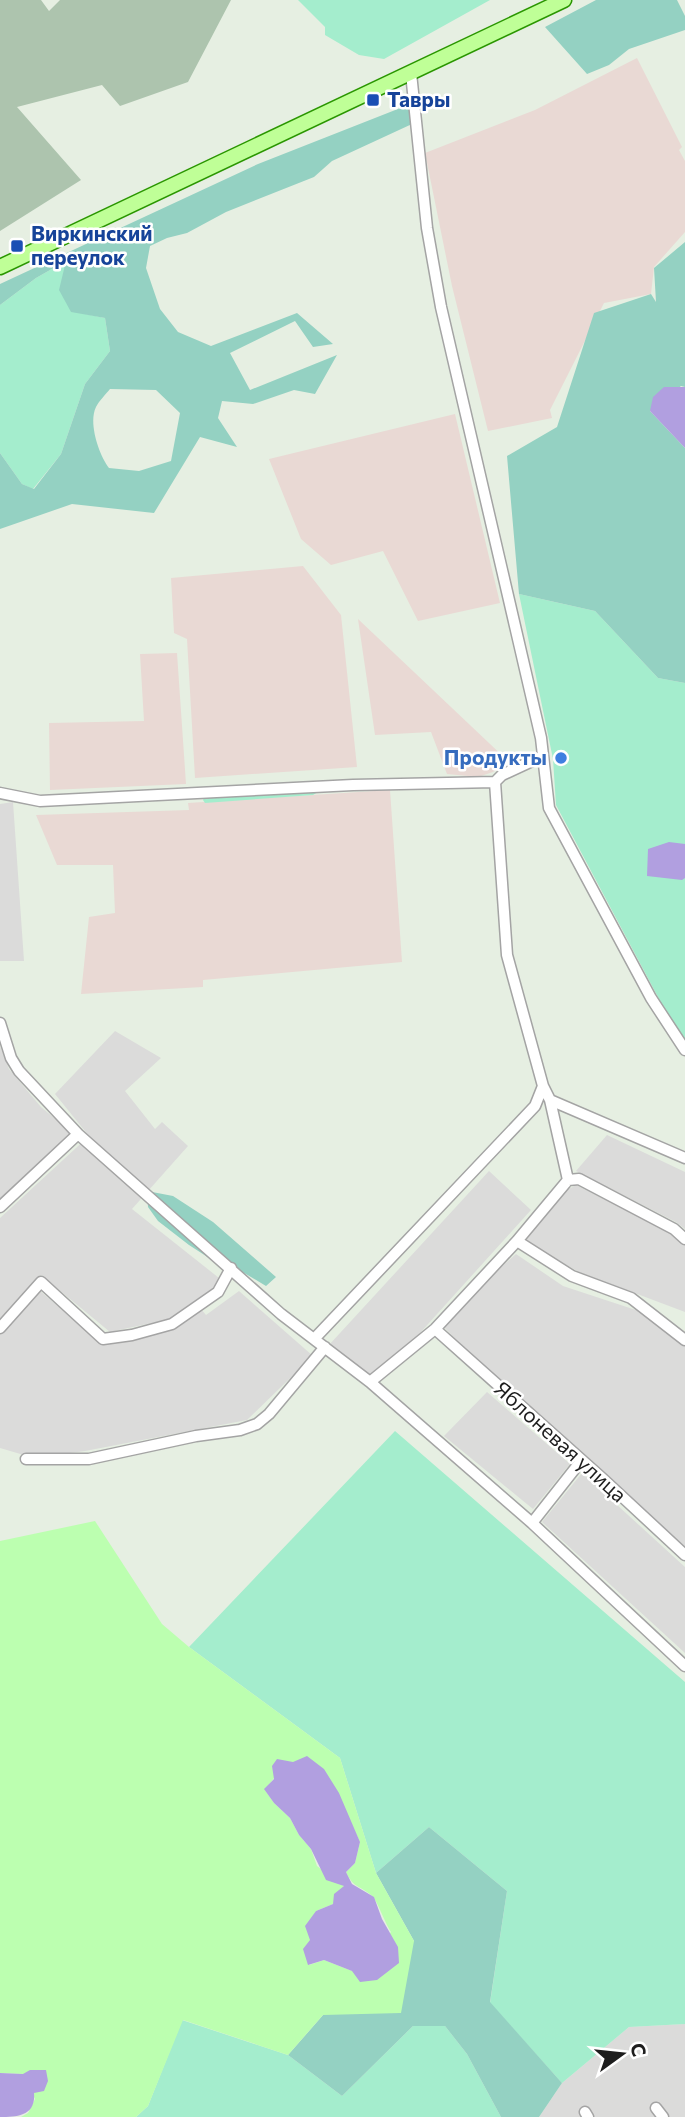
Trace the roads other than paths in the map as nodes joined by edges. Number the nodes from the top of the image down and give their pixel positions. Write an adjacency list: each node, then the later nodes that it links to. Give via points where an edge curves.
1 (564, 0): 2 (main road)
2 (411, 73): 3 (main road); 4 (street, via 427,228 441,307)
3 (0, 267)
4 (543, 756): 5 (street); 8 (street, via 549,808 651,998)
5 (495, 782): 6 (street, via 40,801); 9 (street, via 508,955)
6 (0, 793)
7 (0, 1023): 11 (street, via 19,1071)
8 (685, 1050)
9 (543, 1086): 10 (street); 20 (street, via 535,1106)
10 (550, 1100): 12 (street); 13 (street)
11 (78, 1134): 14 (street); 17 (street)
12 (685, 1158)
13 (568, 1180): 15 (street, via 579,1179); 16 (street)
14 (0, 1207)
15 (685, 1239)
16 (517, 1241): 19 (street); 21 (street, via 572,1276 631,1298)
17 (231, 1268): 18 (street, via 218,1292 172,1324 132,1335 103,1339 41,1282); 20 (street)
18 (0, 1328)
19 (435, 1329): 23 (street); 25 (street, Яблоневая улица)
20 (314, 1338): 22 (street)
21 (685, 1340)
22 (325, 1347): 23 (street); 24 (street, via 257,1424 89,1459)
23 (370, 1382): 26 (street)
24 (26, 1459)
25 (581, 1461): 26 (street); 27 (street, Яблоневая улица)
26 (532, 1523): 28 (street)
27 (685, 1555)
28 (685, 1666)

